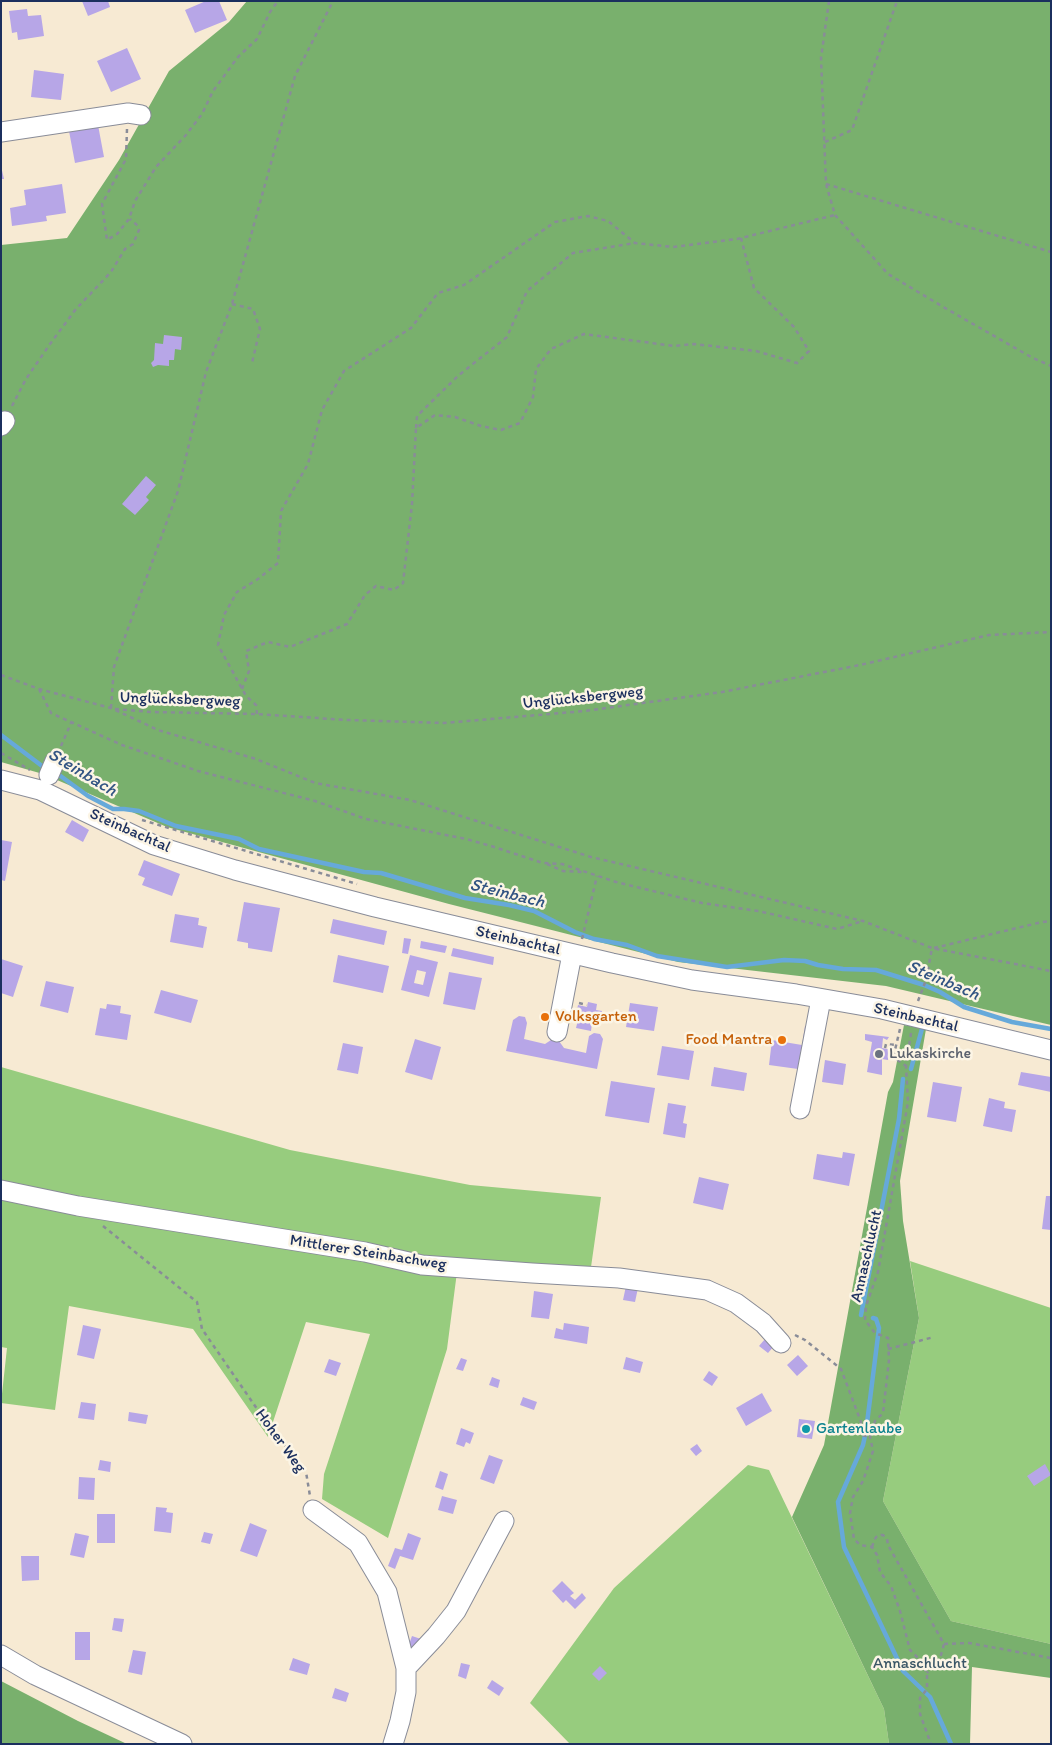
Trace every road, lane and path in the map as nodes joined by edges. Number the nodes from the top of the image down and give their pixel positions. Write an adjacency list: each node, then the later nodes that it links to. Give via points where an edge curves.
1 (278, 1): 10 (path, via 257,39 238,57 213,91 202,114 156,167 135,202)
2 (333, 1): 14 (path, via 295,76)
3 (828, 1): 7 (path, via 821,58)
4 (896, 1): 7 (path, via 852,130)
5 (134, 114): 6 (street); 10 (path, via 126,160 102,204 107,240 117,234)
6 (1, 132)
7 (824, 142): 8 (path)
8 (826, 184): 9 (path); 13 (path)
9 (835, 215): 11 (path); 16 (path, via 888,274)
10 (129, 219): 17 (path, via 139,230 133,244 50,344 26,379)
11 (741, 238): 12 (path, via 673,247); 18 (path, via 754,288 794,327 809,351 797,363 756,351 694,344 674,346 584,334 551,349 536,369 533,397 520,423 502,430 435,415)
12 (635, 243): 18 (path, via 573,253 527,292 507,336 459,375 417,416); 22 (path, via 608,221 588,216 555,222 464,285 438,293 411,328 344,371 322,410 308,464 281,511 278,563 258,580 236,592 224,615 218,645)
13 (1051, 252)
14 (232, 304): 15 (path, via 253,309 260,329); 23 (path, via 206,372 178,491 114,667)
15 (252, 363)
16 (1051, 366)
17 (3, 424)
18 (416, 428): 22 (path, via 403,583 394,590 376,586 365,595 347,624 290,647 268,642 246,651 249,671)
19 (1051, 632): 24 (path, Unglücksbergweg, via 989,635 722,692 585,711 444,723)
20 (1, 675): 21 (path)
21 (39, 689): 23 (path); 25 (path, via 51,713)
22 (242, 689): 24 (path, via 256,705)
23 (111, 708): 24 (path, Unglücksbergweg); 33 (path, via 158,730 256,759 314,783 410,800 591,857)
24 (257, 714)
25 (71, 723): 26 (path, via 45,769); 29 (path, via 122,745 198,771 315,801 366,819 491,846)
26 (1, 753)
27 (1, 780): 37 (street, Steinbachtal, via 40,790 154,845 234,870)
28 (137, 819): 32 (path)
29 (546, 864): 30 (path, via 563,871); 30 (path, via 562,864)
30 (588, 873): 31 (path)
31 (597, 876): 33 (path, via 702,902 837,929); 35 (path)
32 (365, 886)
33 (863, 921): 36 (path)
34 (1051, 921): 36 (path)
35 (582, 936)
36 (932, 948): 38 (path); 42 (path, Annaschlucht, via 926,980)
37 (572, 954): 39 (street, Steinbachtal, via 692,980); 43 (street)
38 (1051, 971)
39 (821, 999): 42 (street, Steinbachtal); 49 (street)
40 (578, 1003): 41 (path)
41 (587, 1005)
42 (915, 1011): 47 (street, Steinbachtal); 48 (path, Annaschlucht)
43 (557, 1032)
44 (899, 1032): 45 (path)
45 (896, 1045): 46 (path, via 886,1044); 48 (path, via 896,1060)
46 (885, 1048)
47 (1051, 1050)
48 (906, 1066): 54 (path, Annaschlucht, via 908,1102 901,1148 878,1272 864,1320 875,1333 888,1338)
49 (800, 1109)
50 (1, 1190): 53 (street, Mittlerer Steinbachweg, via 78,1206 364,1252 422,1265 619,1278 707,1290 736,1303)
51 (100, 1224): 56 (path, Hoher Weg, via 196,1302 202,1329 264,1419 306,1472)
52 (934, 1337): 54 (path)
53 (786, 1338): 55 (path, via 805,1340 842,1369 861,1422 862,1436)
54 (888, 1349): 55 (path, Annaschlucht, via 882,1413 875,1421)
55 (870, 1437): 58 (path, Annaschlucht, via 873,1452 863,1481 853,1497 850,1513 854,1539 860,1545)
56 (313, 1510): 62 (street, via 358,1544 387,1592)
57 (504, 1521): 62 (street, via 456,1611)
58 (872, 1547): 59 (path, via 879,1535 887,1539); 63 (path, via 880,1572 891,1586 910,1650)
59 (944, 1644): 61 (path, via 970,1643); 63 (path)
60 (1, 1655): 64 (street, via 35,1675)
61 (1051, 1658)
62 (406, 1668): 65 (street, via 406,1692)
63 (927, 1673): 66 (path, via 927,1689 920,1698 920,1714)
64 (182, 1744)
65 (393, 1744)
66 (931, 1744)

